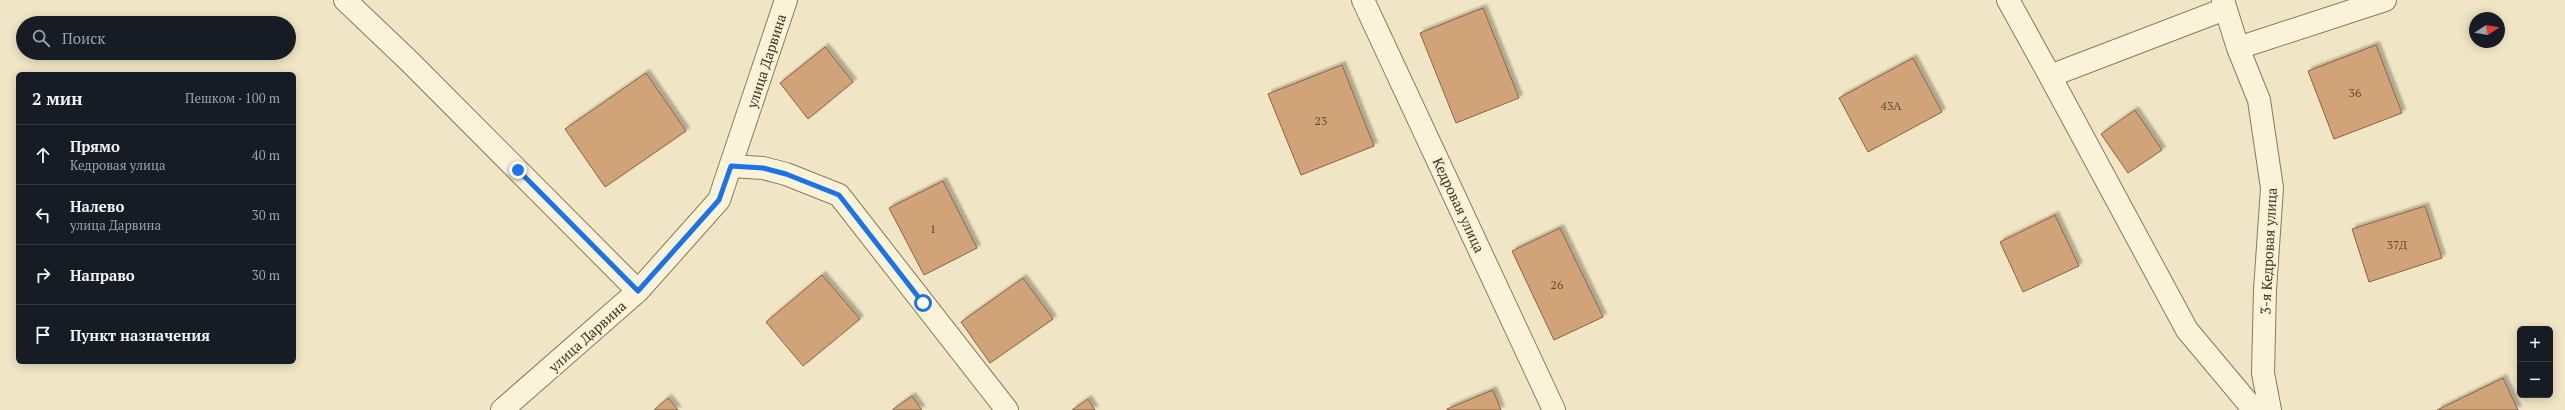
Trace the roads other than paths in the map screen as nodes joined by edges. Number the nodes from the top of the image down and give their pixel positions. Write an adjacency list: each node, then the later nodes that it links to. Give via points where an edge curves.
1 (346, 0): 10 (street)
2 (786, 0): 9 (street, улица Дарвина)
3 (1363, 0): 13 (street, Кедровая улица)
4 (2008, 0): 8 (street)
5 (2384, 0): 7 (street)
6 (2224, 4): 7 (street, 3-я Кедровая улица); 8 (street)
7 (2238, 48): 15 (street, 3-я Кедровая улица, via 2259,100 2272,188 2265,290 2264,373)
8 (2050, 76): 14 (street, via 2187,330)
9 (731, 166): 10 (street, улица Дарвина, via 719,200); 12 (street, via 763,168 786,174 839,195)
10 (638, 291): 11 (street, улица Дарвина)
11 (517, 406)
12 (1007, 410)
13 (1554, 410)
14 (2254, 410)
15 (2270, 410)

